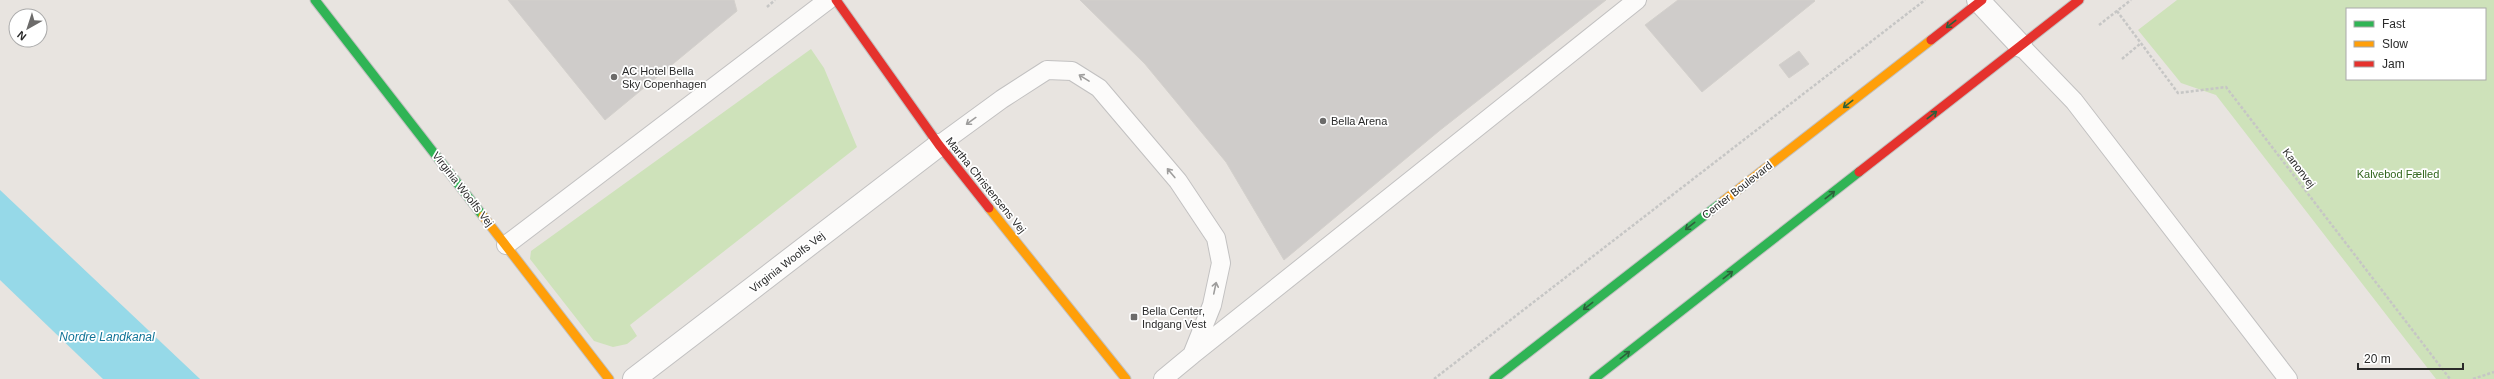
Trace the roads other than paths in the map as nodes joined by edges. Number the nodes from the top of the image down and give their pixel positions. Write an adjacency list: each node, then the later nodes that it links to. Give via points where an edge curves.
1 (315, 0): 9 (street, Virginia Woolfs Vej)
2 (828, 0): 9 (lane)
3 (836, 0): 8 (street, Martha Christensens Vej)
4 (1637, 0): 10 (lane)
5 (2079, 0): 7 (street)
6 (1980, 1): 7 (street, Center Boulevard); 15 (street, Center Boulevard, one-way to 15)
7 (2020, 46): 16 (street, one-way to 7); 17 (lane, via 2074,101)
8 (939, 145): 10 (lane, one-way to 8, via 1212,305 1220,263 1216,238 1178,181 1099,88 1072,71 1047,70); 12 (street, Virginia Woolfs Vej); 13 (street, Martha Christensens Vej)
9 (506, 245): 11 (street, Virginia Woolfs Vej)
10 (1192, 355): 14 (lane)
11 (609, 379)
12 (634, 379)
13 (1126, 379)
14 (1163, 379)
15 (1494, 379)
16 (1594, 379)
17 (2288, 379)

